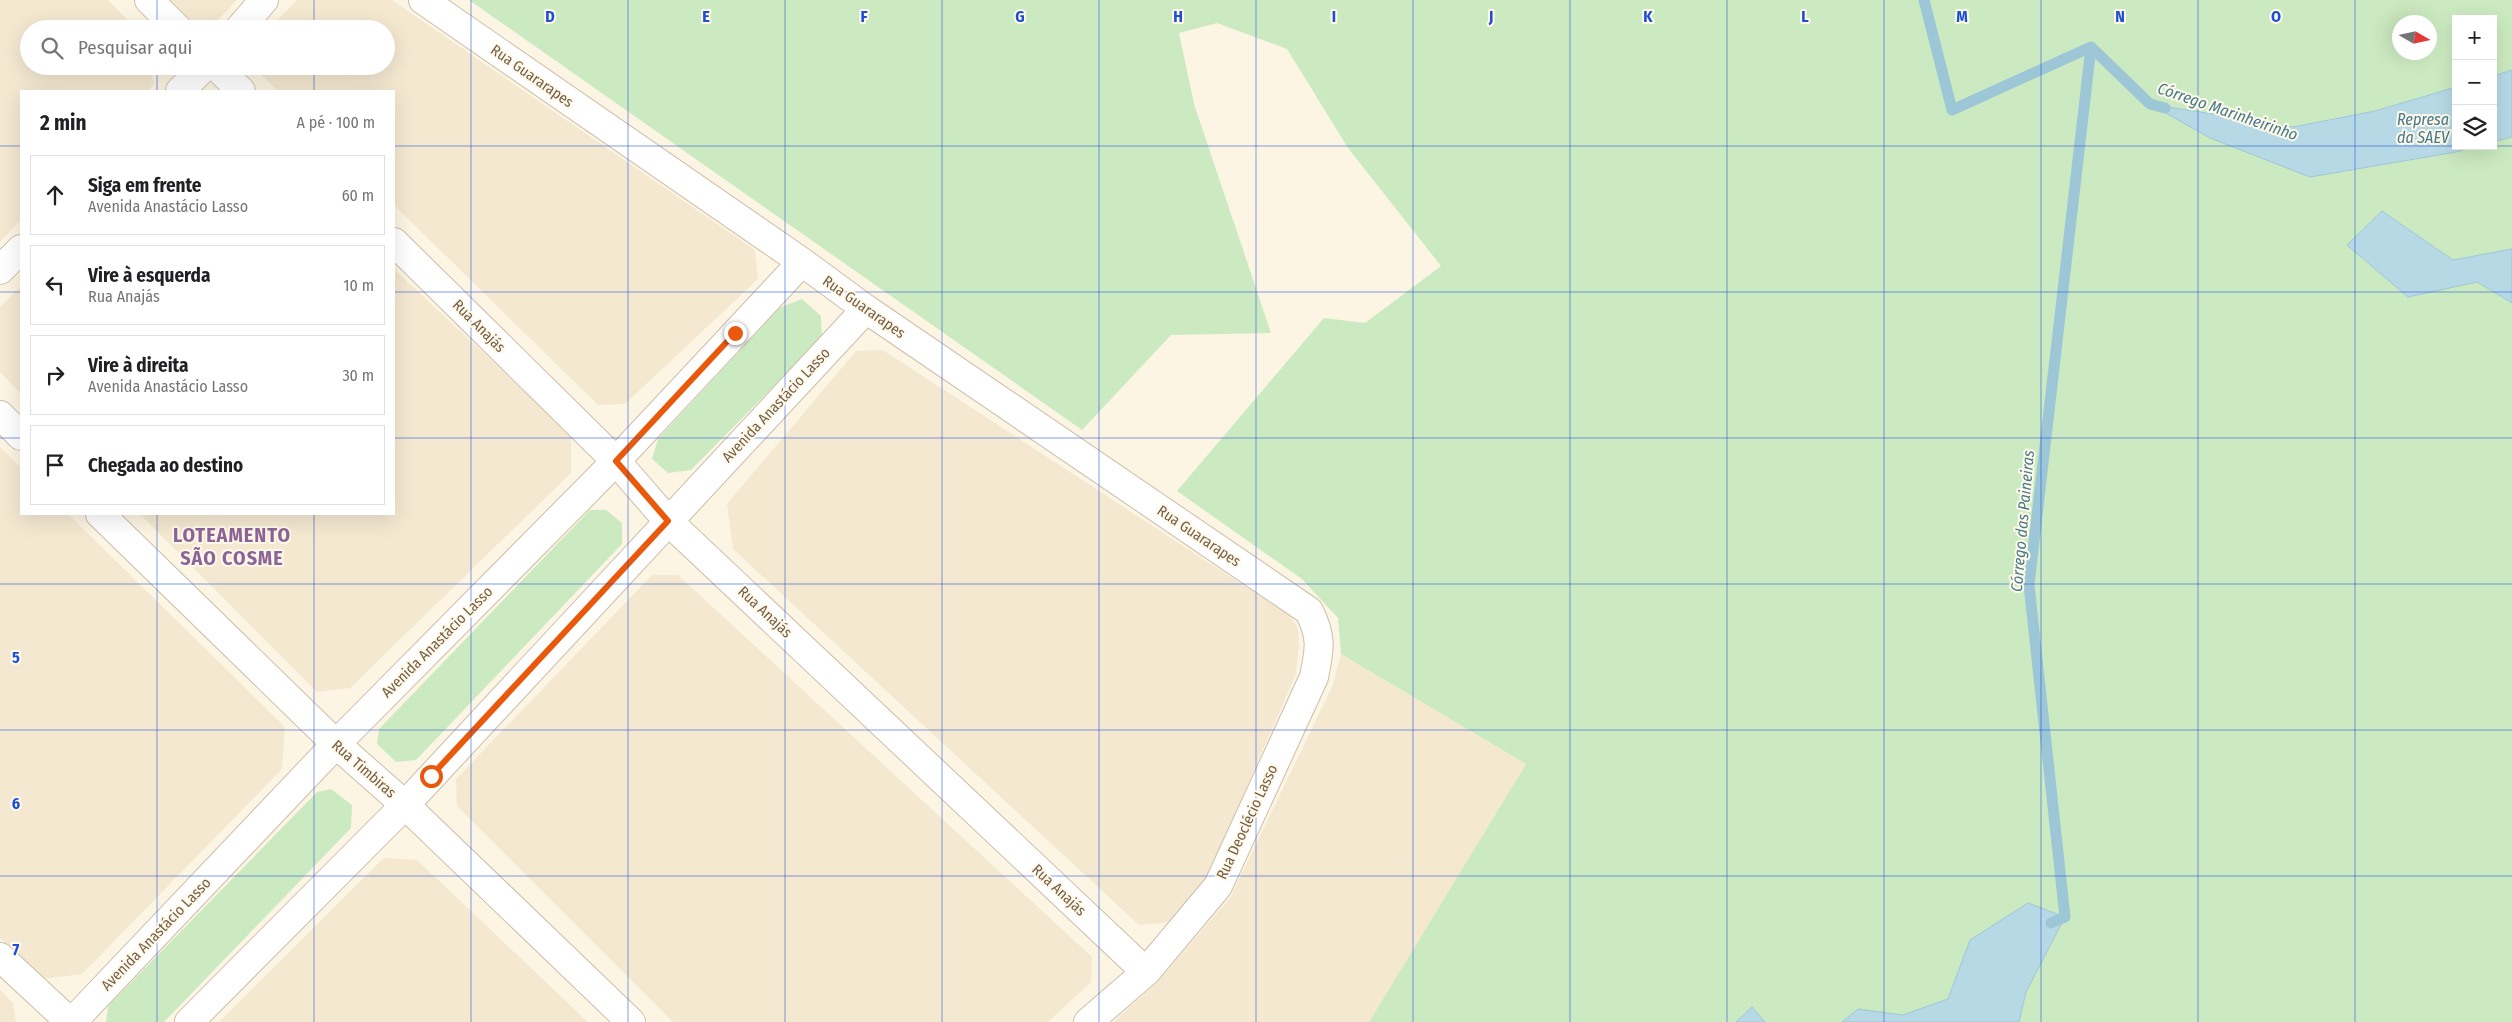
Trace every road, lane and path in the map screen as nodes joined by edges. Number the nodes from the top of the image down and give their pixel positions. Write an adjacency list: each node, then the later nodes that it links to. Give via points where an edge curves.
1 (149, 0): 4 (street)
2 (264, 0): 5 (street)
3 (423, 0): 12 (street, Rua Guararapes)
4 (169, 20)
5 (246, 20)
6 (196, 75): 8 (street)
7 (225, 75): 9 (street)
8 (181, 90)
9 (240, 90)
10 (395, 243): 17 (street, Rua Anajás)
11 (20, 250): 13 (street)
12 (802, 262): 14 (street, Rua Guararapes); 17 (street, Avenida Anastácio Lasso)
13 (0, 270)
14 (866, 309): 19 (street, Avenida Anastácio Lasso); 20 (street, Rua Guararapes)
15 (0, 415): 16 (street)
16 (20, 435)
17 (616, 461): 19 (street, Rua Anajás); 21 (street, Avenida Anastácio Lasso)
18 (101, 515): 21 (street, Rua Timbiras)
19 (668, 521): 22 (street, Avenida Anastácio Lasso); 24 (street, Rua Anajás)
20 (1309, 611): 24 (street, Rua Deoclécio Lasso, via 1318,629 1319,653 1314,676 1218,886)
21 (336, 744): 22 (street, Rua Timbiras); 25 (street, Avenida Anastácio Lasso)
22 (405, 804): 26 (street, Avenida Anastácio Lasso); 27 (street, Rua Timbiras)
23 (0, 957): 25 (street)
24 (1146, 972): 28 (street, Rua Deoclécio Lasso)
25 (71, 1022)
26 (188, 1022)
27 (630, 1022)
28 (1088, 1022)

